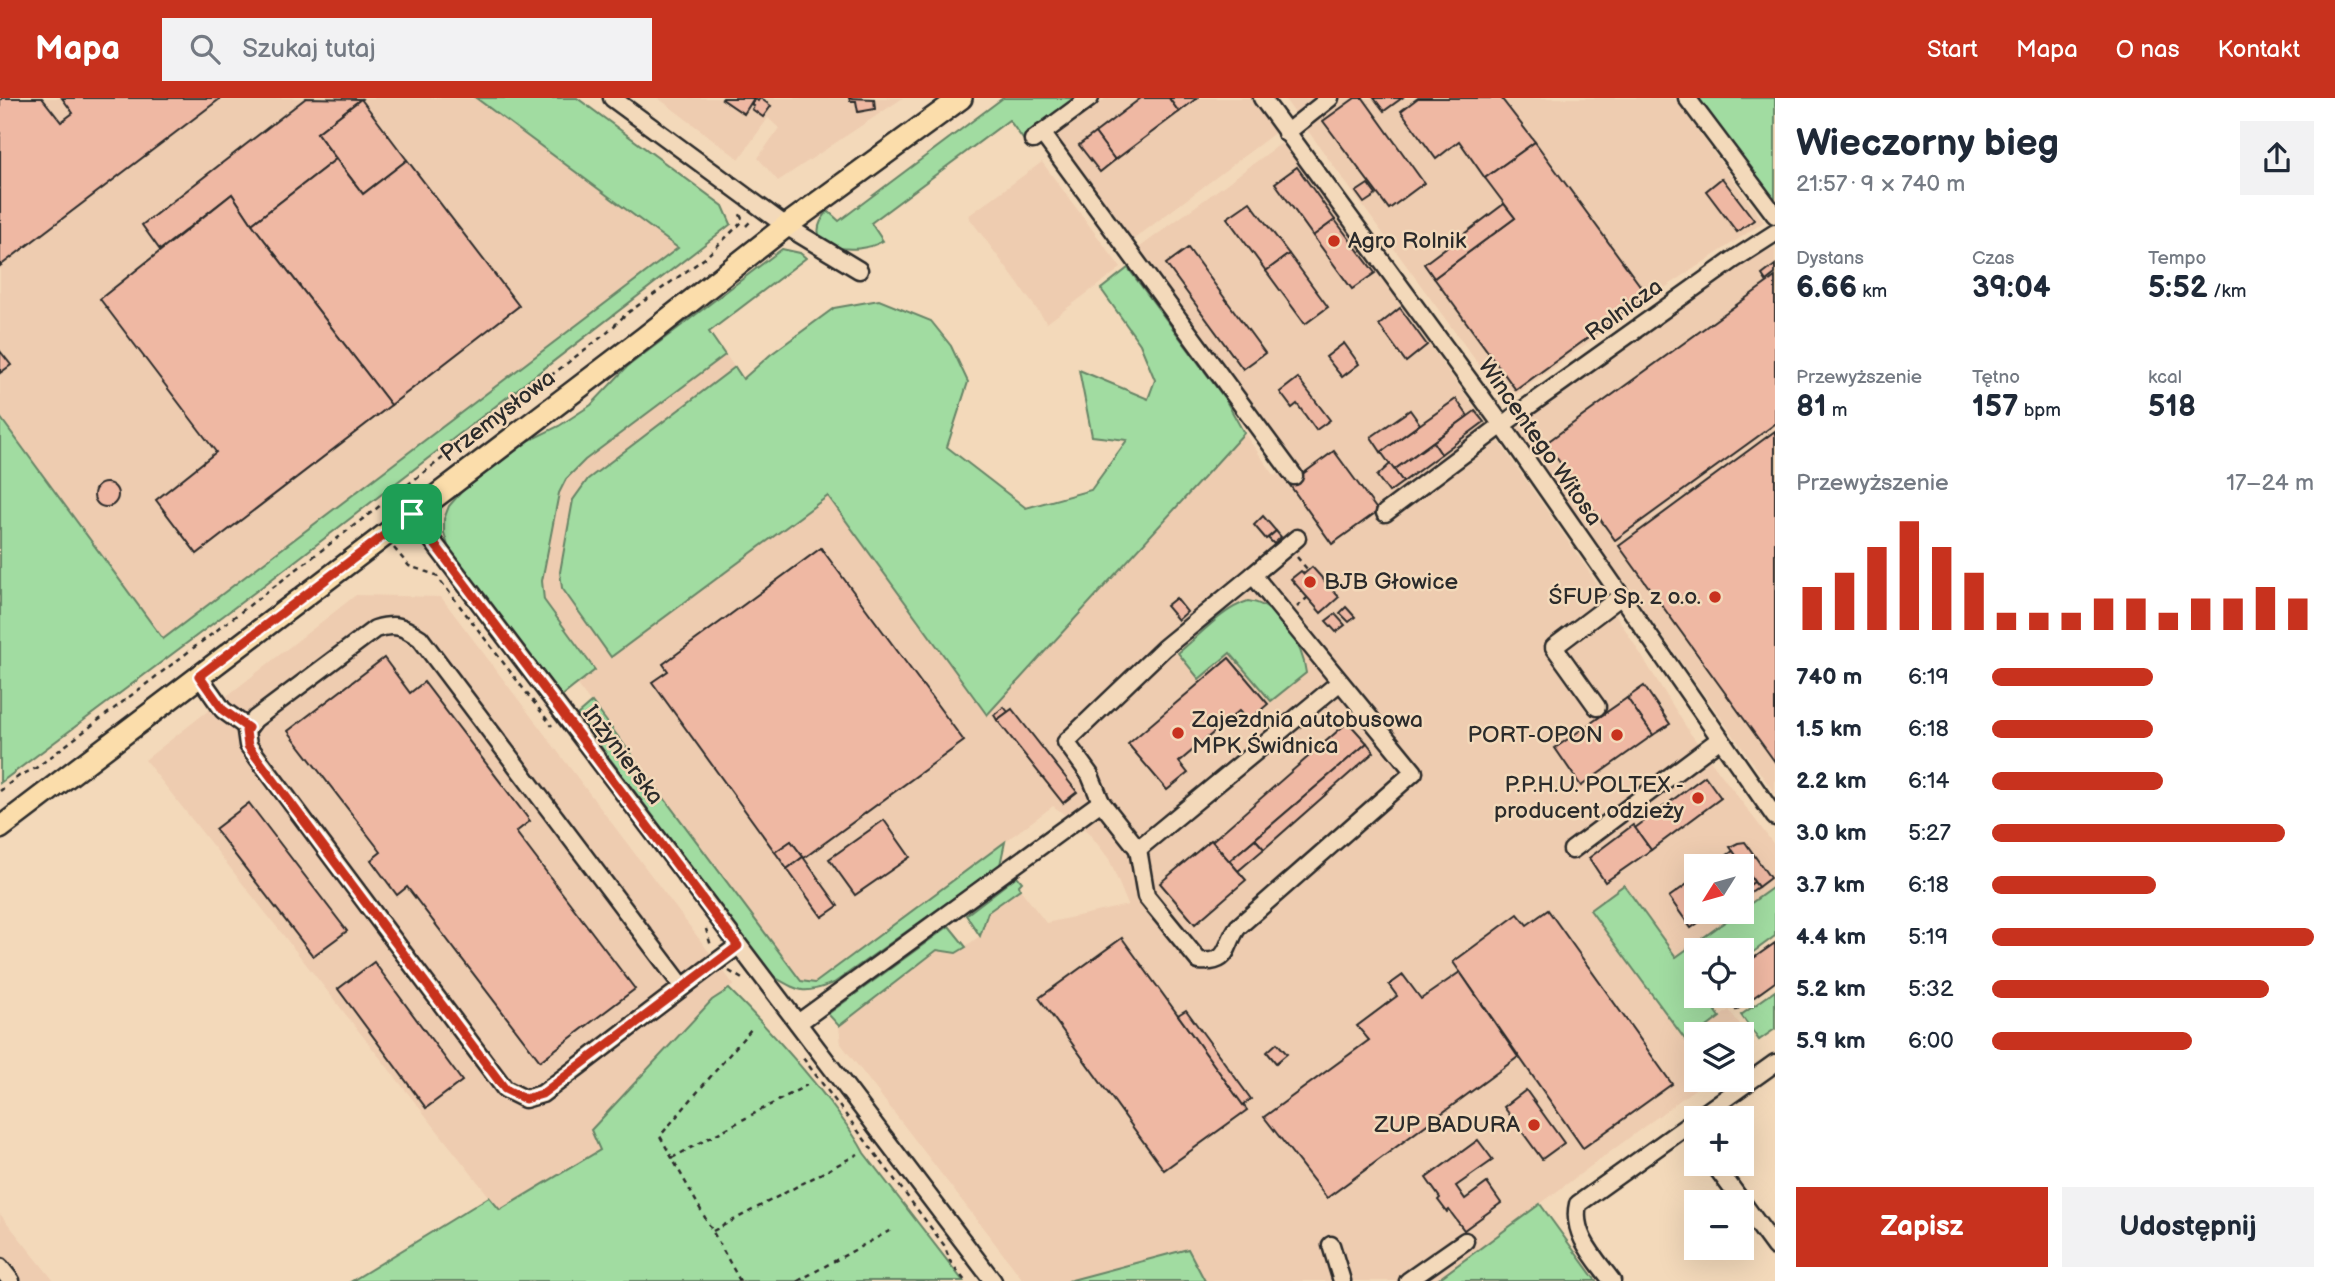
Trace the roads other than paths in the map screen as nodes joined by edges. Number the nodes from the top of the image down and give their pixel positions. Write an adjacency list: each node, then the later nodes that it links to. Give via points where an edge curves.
1 (612, 98): 9 (street)
2 (961, 98): 9 (main road, Przemysłowa)
3 (1090, 98): 13 (street, via 1037,137)
4 (1262, 98): 7 (street, Wincentego Witosa)
5 (1330, 98): 7 (street)
6 (1687, 98): 8 (street)
7 (1286, 133): 12 (street, Wincentego Witosa)
8 (1775, 215)
9 (786, 226): 11 (street); 15 (main road, Przemysłowa)
10 (1775, 233): 12 (street, Rolnicza)
11 (859, 270)
12 (1502, 425): 14 (street, Rolnicza); 18 (street, Wincentego Witosa)
13 (1294, 476)
14 (1385, 513)
15 (412, 514): 19 (main road, Przemysłowa); 29 (street, Inżynierska)
16 (1292, 542): 17 (street)
17 (1253, 575): 20 (street); 24 (street, via 1164,648 1066,742 1090,775)
18 (1620, 597): 21 (street, via 1554,647); 23 (street, Wincentego Witosa)
19 (199, 676): 22 (street, via 223,710); 26 (main road, Przemysłowa)
20 (1340, 682): 27 (street); 27 (street, via 1414,772 1238,927 1223,957 1199,961 1146,896)
21 (1597, 707)
22 (248, 728): 30 (street, via 375,629 405,628 419,638); 30 (street, via 248,746 505,1089 525,1099 542,1094)
23 (1720, 739): 25 (street, Wincentego Witosa); 28 (street)
24 (1101, 802): 27 (street); 31 (street)
25 (1775, 817)
26 (0, 828)
27 (1138, 849)
28 (1572, 850)
29 (738, 946): 30 (street); 31 (street, Inżynierska)
30 (683, 987)
31 (798, 1023): 41 (street, Inżynierska)
32 (1775, 1063): 33 (street)
33 (1720, 1106)
34 (1684, 1133): 44 (street, via 1578,1204 1577,1227)
35 (1723, 1176): 38 (street)
36 (1465, 1241): 43 (street)
37 (1331, 1245): 42 (street)
38 (1775, 1248)
39 (0, 1267): 40 (street)
40 (11, 1281)
41 (993, 1281)
42 (1342, 1281)
43 (1408, 1281)
44 (1612, 1281)

